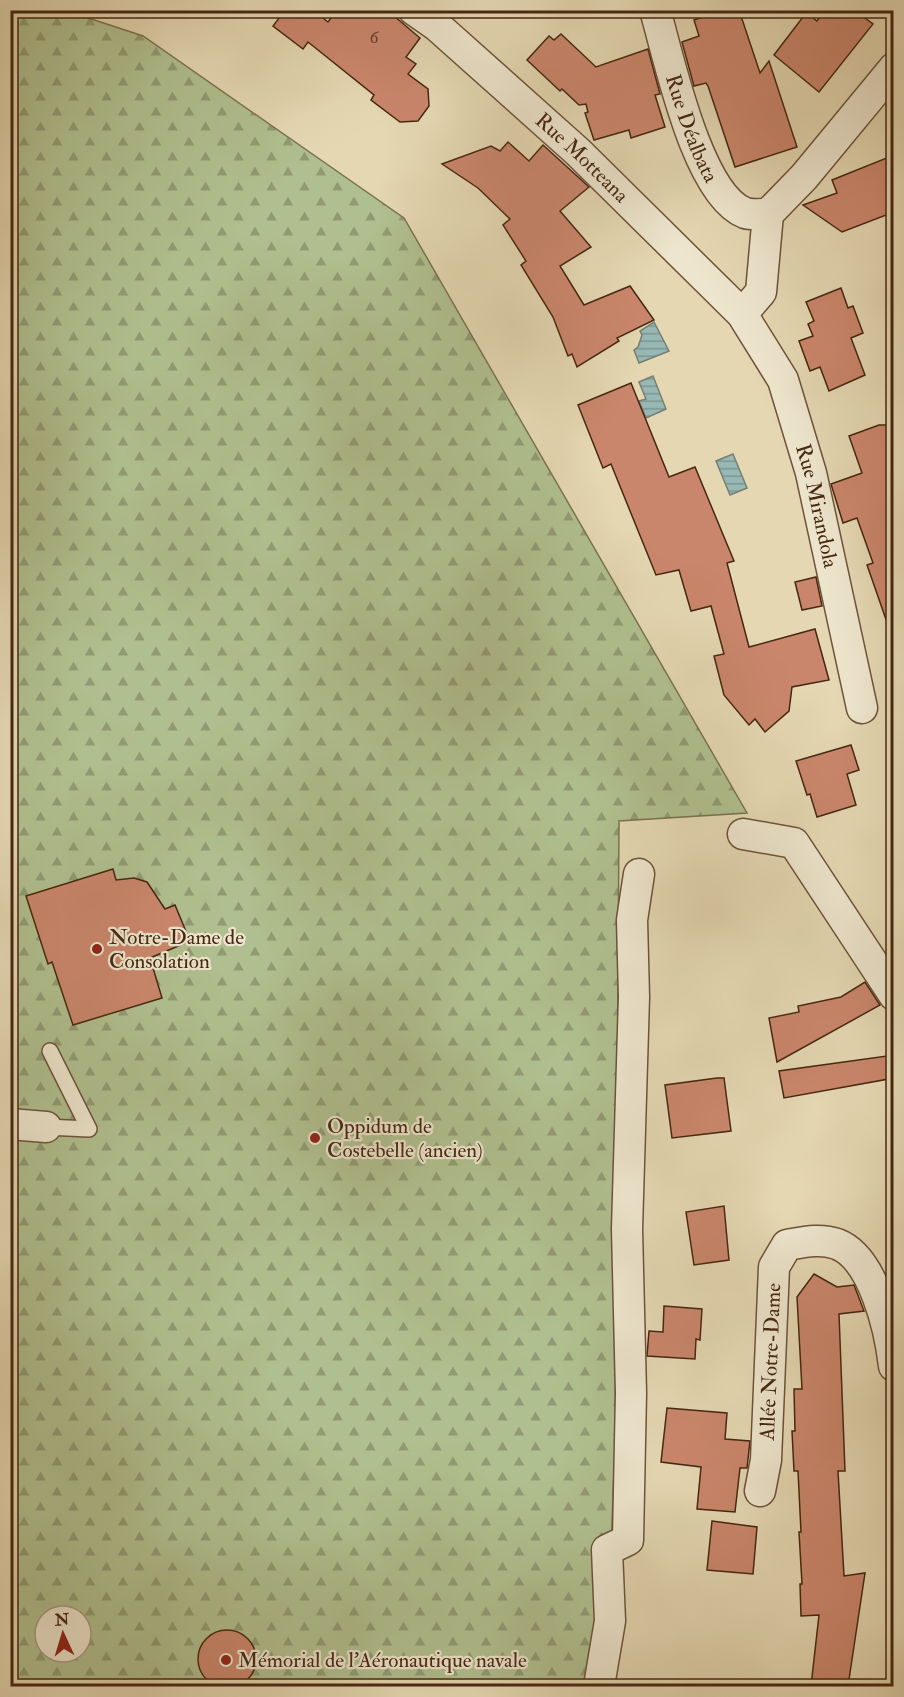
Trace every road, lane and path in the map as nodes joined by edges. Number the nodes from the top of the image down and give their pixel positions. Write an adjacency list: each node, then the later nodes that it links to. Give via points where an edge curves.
1 (414, 10): 5 (street, Rue Motteana, via 578,152)
2 (655, 10): 4 (street, Rue Déalbata, via 699,155 721,194 745,213)
3 (894, 68): 4 (street, via 804,177)
4 (768, 214): 5 (street, via 761,292)
5 (742, 314): 6 (street, Rue Mirandola, via 783,380 811,473)
6 (862, 708)
7 (743, 834): 9 (street, via 795,843)
8 (639, 874): 15 (street, via 632,920 634,997 627,1229 631,1393 628,1540 607,1550 610,1621)
9 (894, 995)
10 (50, 1051): 12 (lane, via 89,1129)
11 (10, 1124): 12 (street)
12 (46, 1127)
13 (894, 1366): 14 (street, Allée Notre-Dame, via 874,1283 859,1261 839,1245 814,1239 787,1245 774,1267 766,1460)
14 (760, 1491)
15 (598, 1686)

